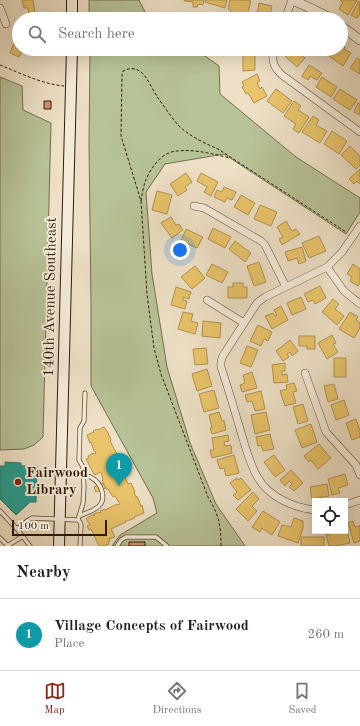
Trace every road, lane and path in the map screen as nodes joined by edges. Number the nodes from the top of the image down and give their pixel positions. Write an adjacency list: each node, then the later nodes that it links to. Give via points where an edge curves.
1 (72, 0): 4 (main road)
2 (292, 0): 5 (street); 6 (street)
3 (0, 8): 7 (street)
4 (72, 12)
5 (288, 12)
6 (317, 12)
7 (6, 24)
8 (348, 31): 9 (street)
9 (360, 40)
10 (72, 56): 13 (main road, 140th Avenue Southeast)
11 (272, 56): 14 (street, via 275,69 282,76)
12 (0, 65): 13 (path, via 54,85)
13 (71, 87): 34 (main road, 140th Avenue Southeast)
14 (360, 132)
15 (230, 158): 16 (path, via 200,151 169,153 152,168 144,183)
16 (141, 202): 19 (path, via 121,136 122,75 128,68 145,76 179,125 198,140 218,150); 44 (path, via 147,294 154,348 161,374 208,497 215,508 221,528)
17 (194, 206): 21 (street, via 204,208 265,245)
18 (360, 226): 19 (street)
19 (353, 236): 20 (street, via 342,252)
20 (326, 267): 21 (street); 23 (street, via 344,291)
21 (286, 287): 24 (street, via 257,303)
22 (207, 300): 24 (street)
23 (360, 304)
24 (244, 323): 31 (street, via 220,362 251,462 258,479 271,493 289,504)
25 (305, 373): 28 (street, via 326,432 356,465)
26 (85, 393): 27 (lane, via 79,460 83,467)
27 (83, 475): 33 (lane, via 83,503); 33 (lane, via 98,482 103,500 94,510)
28 (360, 475)
29 (360, 500): 30 (street)
30 (348, 504)
31 (312, 510)
32 (0, 511): 35 (lane)
33 (78, 518): 34 (lane); 41 (lane, via 81,525)
34 (60, 519): 35 (lane, via 32,518); 40 (main road, 140th Avenue Southeast)
35 (17, 529): 36 (lane)
36 (23, 536): 38 (lane); 39 (lane)
37 (0, 538): 38 (lane)
38 (8, 546)
39 (30, 546)
40 (59, 546)
41 (80, 546)
42 (117, 546): 43 (lane, via 126,537 156,537)
43 (167, 546)
44 (221, 546)

